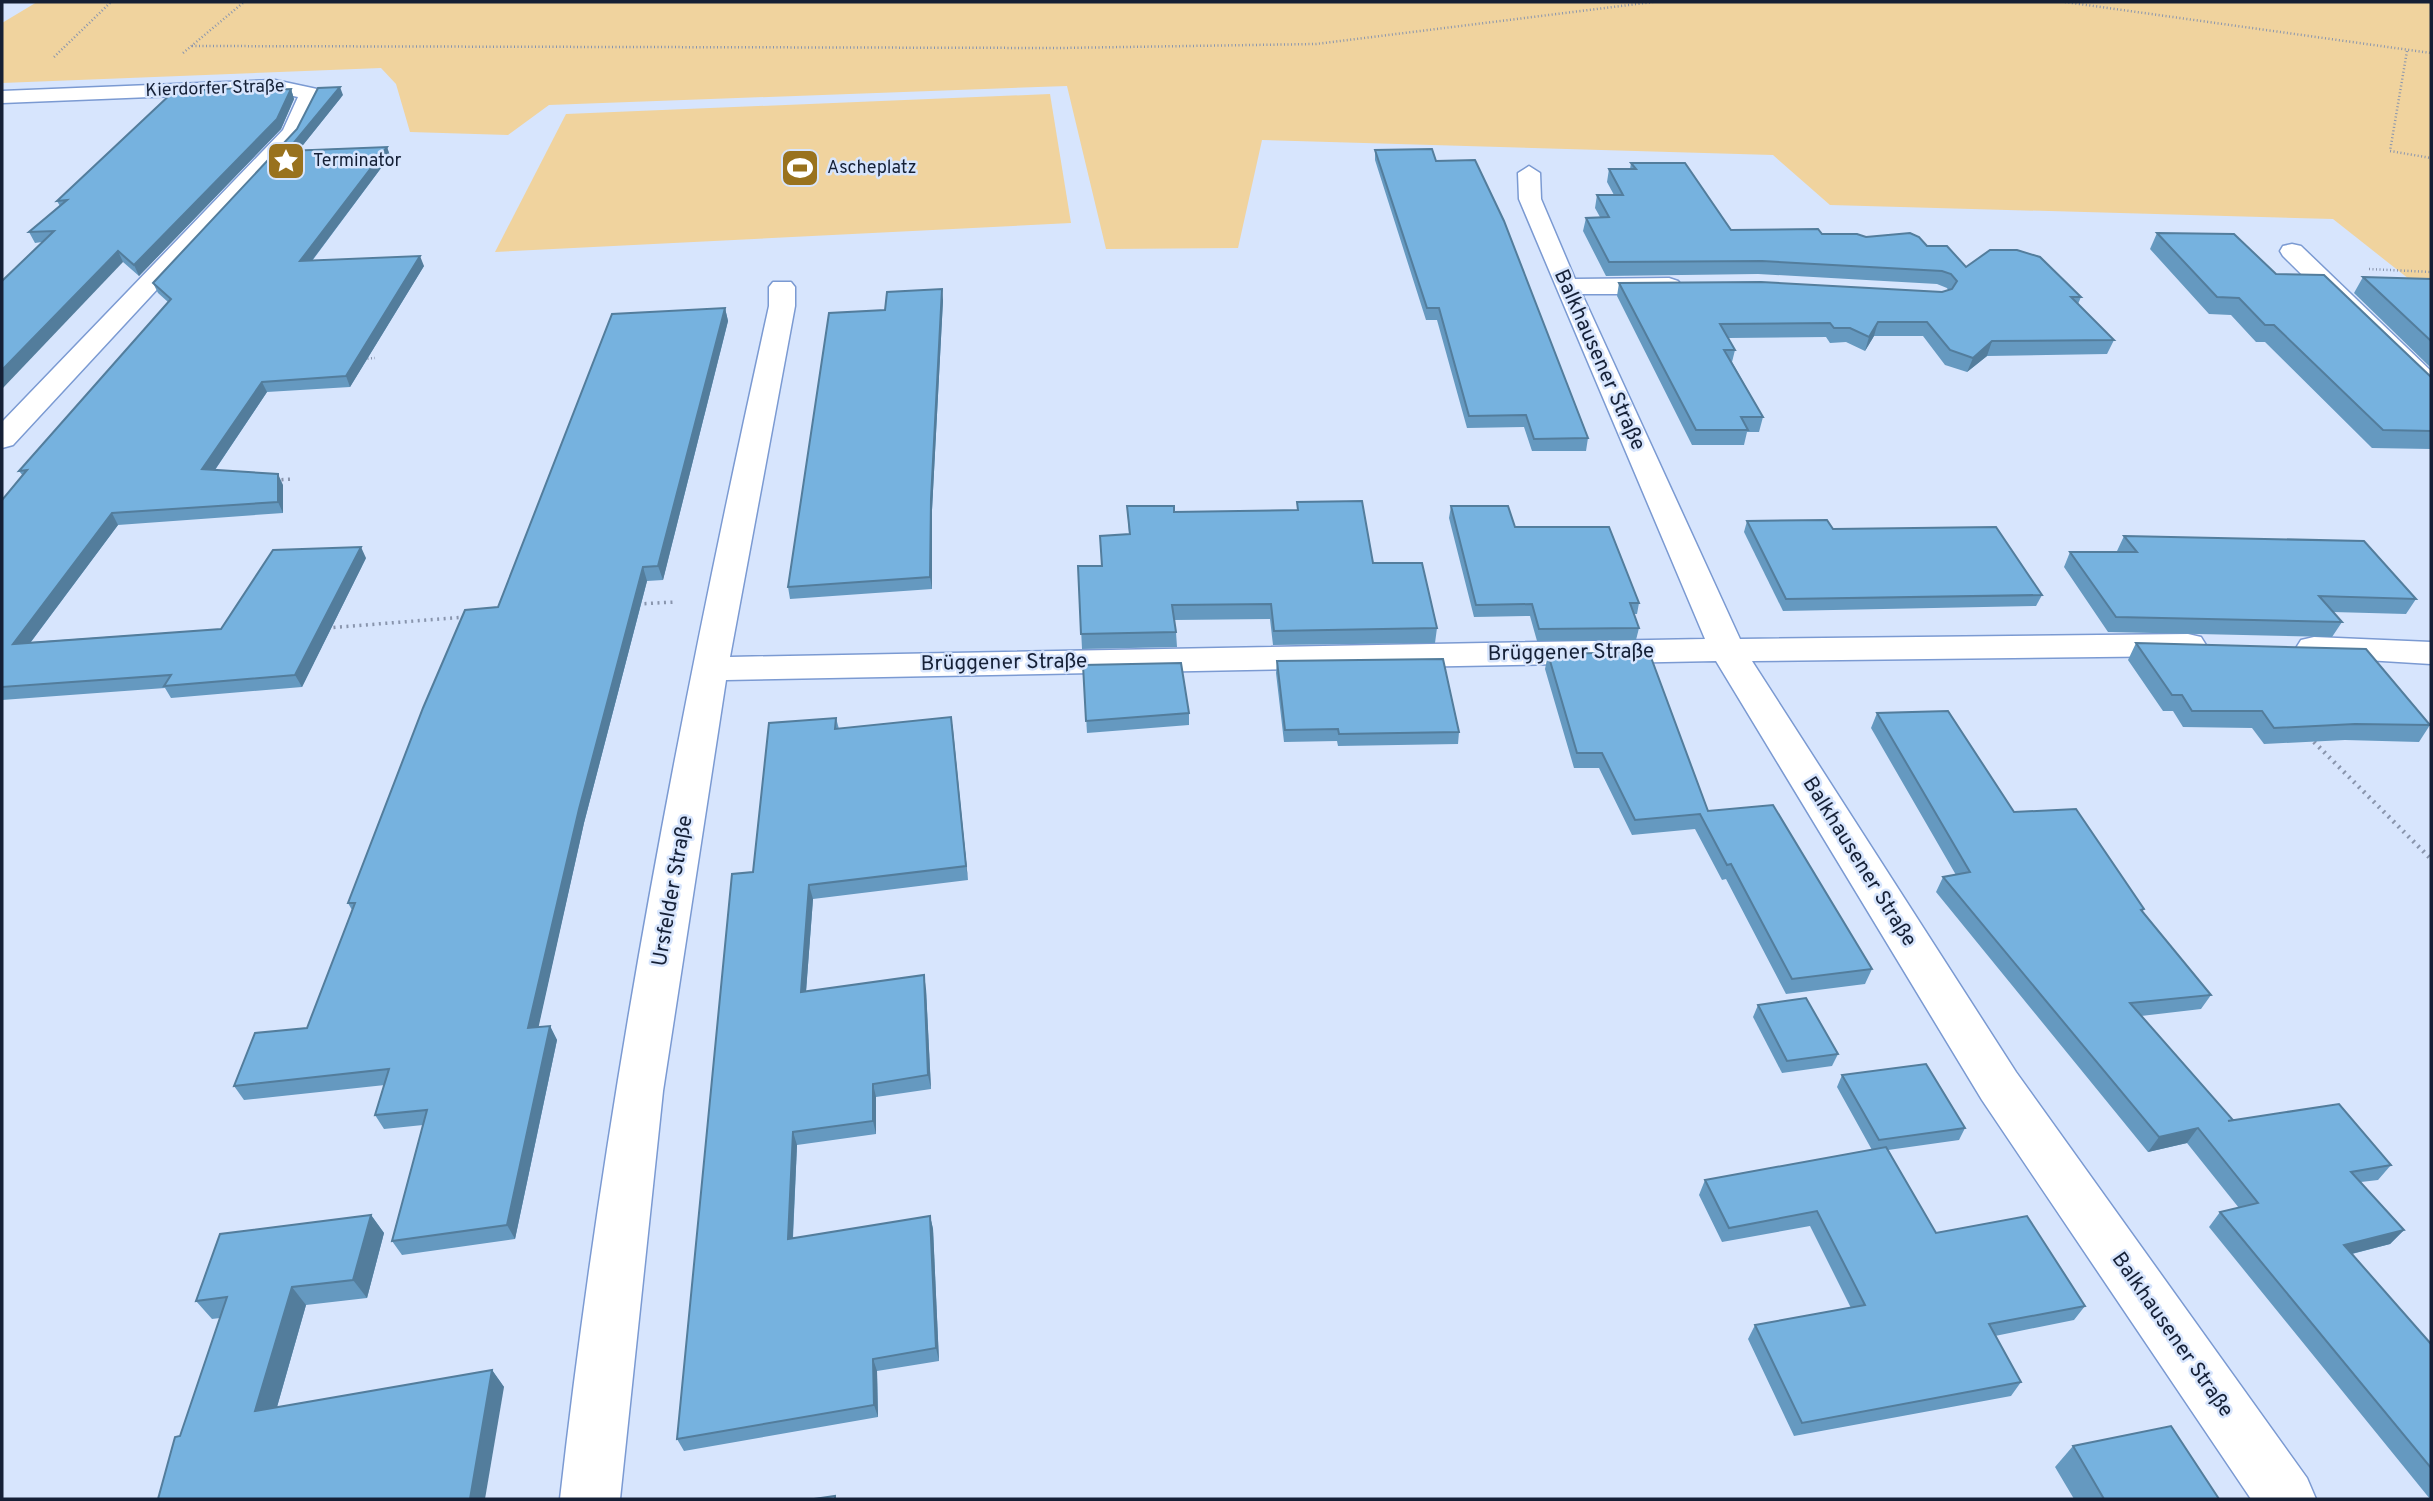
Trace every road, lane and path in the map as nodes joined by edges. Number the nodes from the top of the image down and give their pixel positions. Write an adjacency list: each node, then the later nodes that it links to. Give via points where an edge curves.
1 (111, 2): 9 (path)
2 (244, 2): 5 (path)
3 (1653, 2): 5 (path, via 1316,44 1060,48)
4 (2065, 2): 6 (path)
5 (191, 46): 8 (path)
6 (2407, 51): 7 (path); 10 (path, via 2390,151)
7 (2431, 53)
8 (134, 92): 9 (street, Kierdorfer Straße); 19 (street, Kierdorfer Straße, via 275,86 310,93 292,132)
9 (7, 97)
10 (2431, 158)
11 (1529, 173): 15 (street, Balkhausener Straße, via 1530,199)
12 (2292, 251): 18 (street)
13 (1689, 286): 15 (street)
14 (782, 287): 22 (street, Ursfelder Straße, via 782,306)
15 (1566, 287): 28 (street, Balkhausener Straße)
16 (374, 358): 17 (path)
17 (361, 359)
18 (2431, 386)
19 (2, 439)
20 (294, 479): 21 (path)
21 (266, 480)
22 (722, 598): 23 (path); 30 (street, Ursfelder Straße)
23 (625, 606)
24 (474, 617): 25 (path)
25 (322, 628)
26 (2216, 646): 28 (street, Brüggener Straße)
27 (2283, 648): 29 (street)
28 (1727, 650): 30 (street, Brüggener Straße); 34 (street, Balkhausener Straße, via 1999,1086)
29 (2431, 653)
30 (711, 669): 33 (street, Ursfelder Straße, via 639,1091)
31 (2304, 733): 32 (path)
32 (2431, 859)
33 (590, 1499)
34 (2286, 1499)

